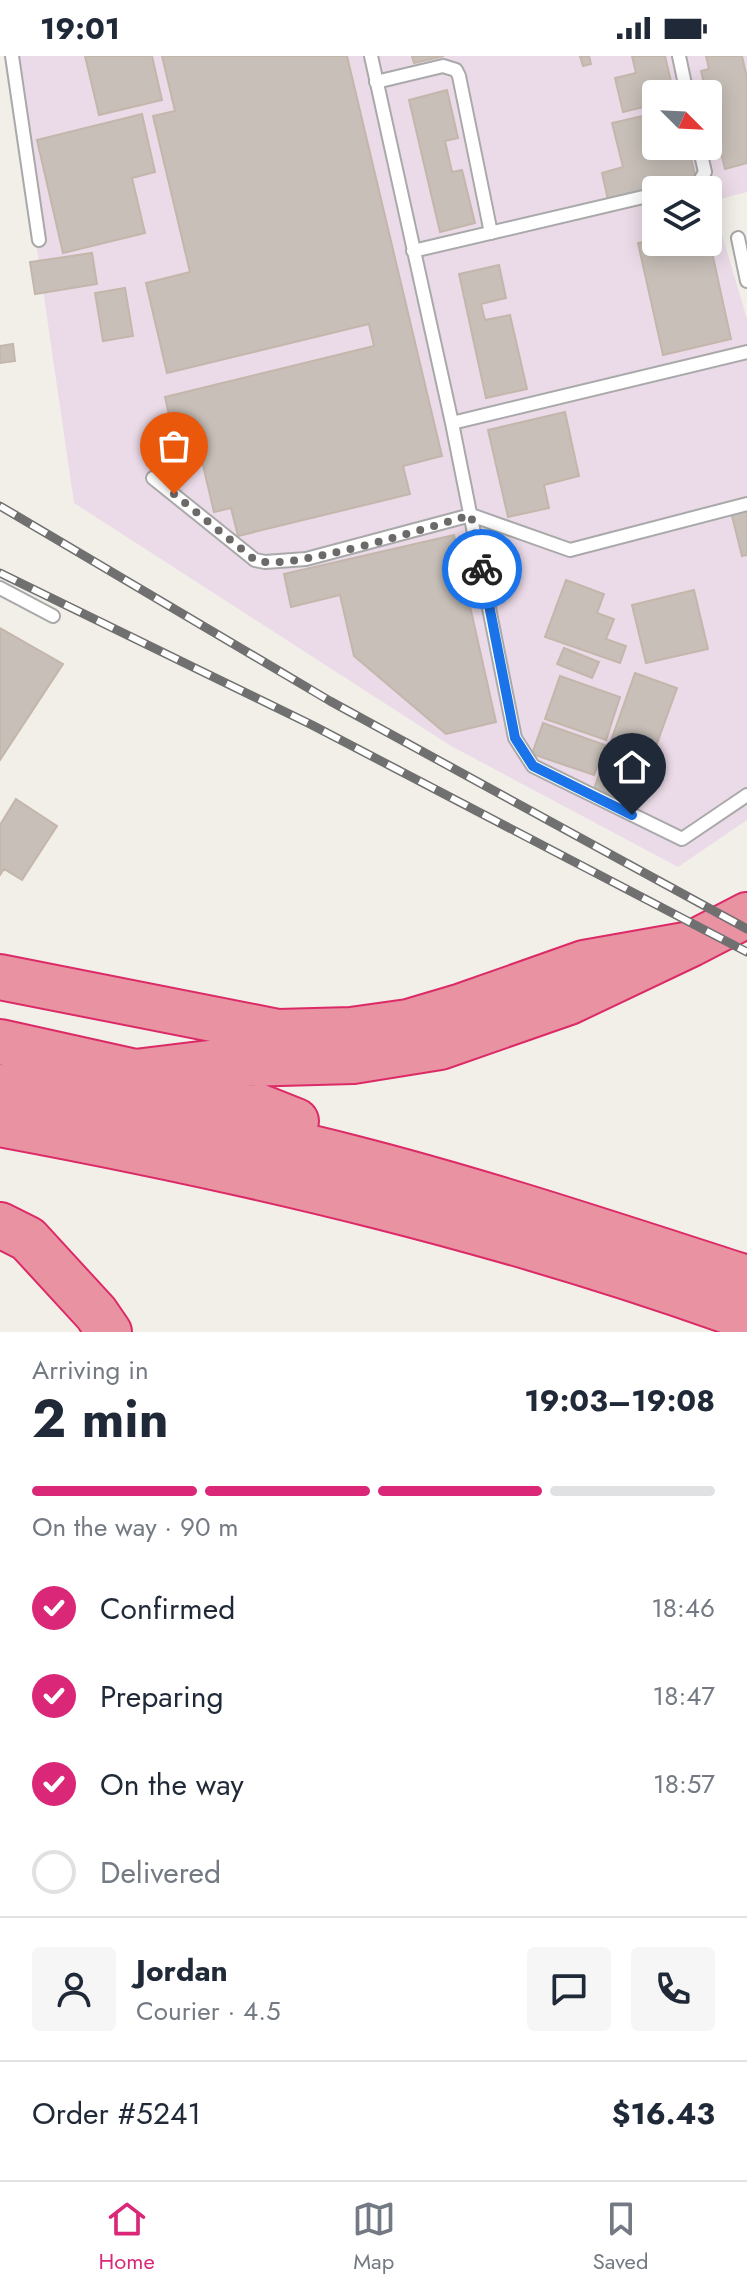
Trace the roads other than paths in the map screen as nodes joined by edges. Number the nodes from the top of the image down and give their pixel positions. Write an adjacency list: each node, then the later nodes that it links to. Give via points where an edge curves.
1 (12, 56): 9 (lane)
2 (371, 56): 5 (lane)
3 (679, 56): 4 (lane)
4 (684, 80)
5 (376, 82): 7 (lane, via 443,66 456,70); 10 (lane)
6 (642, 197): 7 (lane)
7 (491, 233): 10 (lane)
8 (738, 238): 11 (lane)
9 (39, 240)
10 (413, 251): 13 (lane)
11 (747, 281)
12 (747, 352): 13 (lane)
13 (452, 423): 16 (lane)
14 (153, 478): 16 (lane, via 255,560 265,562 306,559)
15 (747, 504): 16 (lane, via 570,550)
16 (471, 515): 19 (lane, via 515,738 533,766 682,839)
17 (0, 588): 18 (lane)
18 (53, 616)
19 (747, 795)
20 (747, 915): 21 (highway)
21 (691, 944): 22 (highway, via 584,963 408,1022 351,1030 278,1032); 24 (highway, via 569,1002 440,1047 353,1061 217,1062)
22 (0, 977)
23 (0, 1042): 24 (highway)
24 (135, 1072): 27 (highway, via 243,1100 314,1128)
25 (0, 1087): 27 (highway)
26 (0, 1124): 30 (highway, via 365,1201 628,1277)
27 (350, 1157): 29 (highway, via 480,1192)
28 (0, 1225): 31 (highway, via 28,1239)
29 (747, 1278)
30 (747, 1318)
31 (109, 1332)

